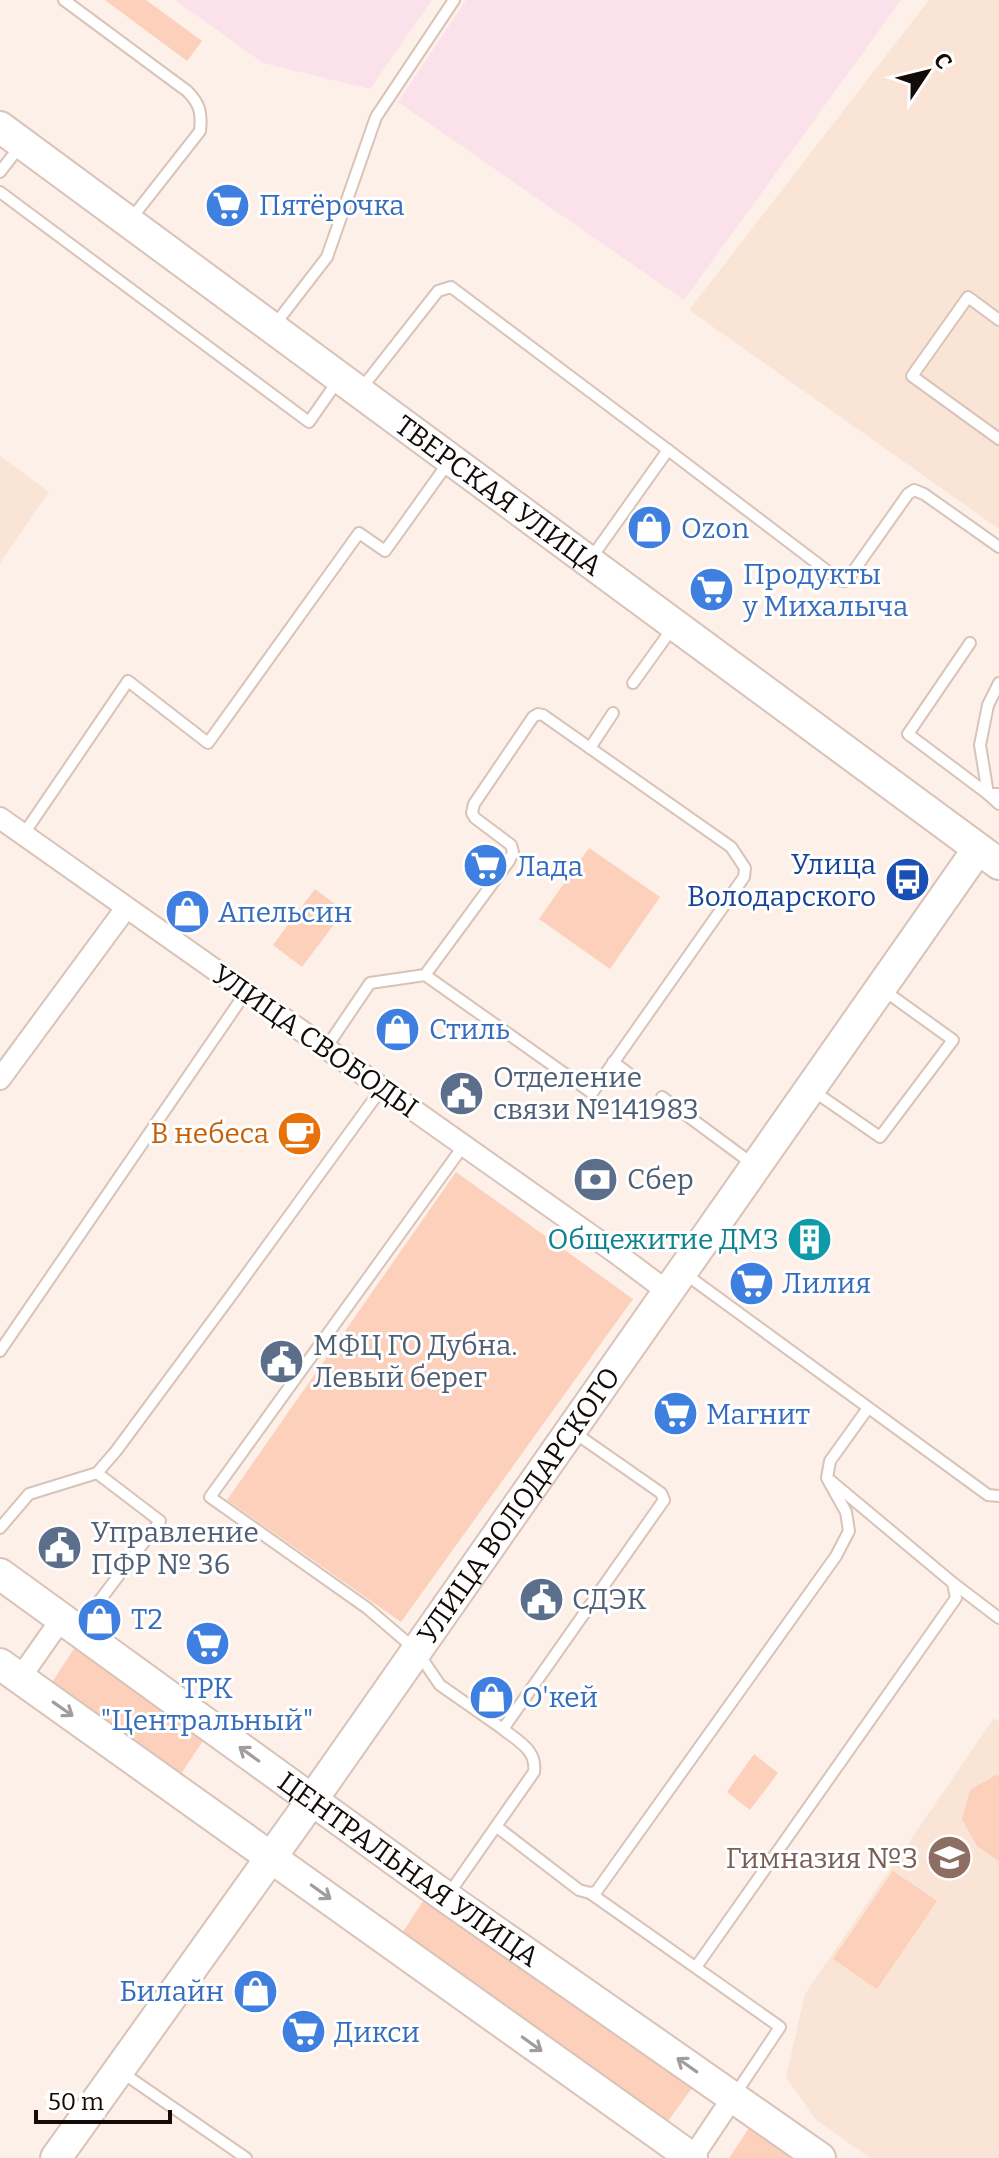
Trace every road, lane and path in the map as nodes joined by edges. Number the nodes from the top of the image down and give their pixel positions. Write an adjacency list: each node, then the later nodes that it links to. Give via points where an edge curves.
1 (64, 0): 6 (lane, via 187,91 202,113 200,131)
2 (454, 0): 8 (lane, via 376,117 327,257)
3 (11, 135): 4 (lane); 6 (main road, ТВЕРСКАЯ УЛИЦА)
4 (0, 172)
5 (0, 192): 9 (lane, via 309,422)
6 (129, 222): 8 (main road, ТВЕРСКАЯ УЛИЦА)
7 (999, 320): 10 (lane, via 968,297 912,376)
8 (272, 328): 9 (main road, ТВЕРСКАЯ УЛИЦА)
9 (349, 385): 11 (lane, via 438,291 451,287); 12 (main road, ТВЕРСКАЯ УЛИЦА)
10 (999, 439)
11 (668, 450): 13 (lane, via 839,580 850,576 914,490); 14 (lane)
12 (450, 460): 14 (main road, ТВЕРСКАЯ УЛИЦА); 24 (lane, via 385,551 359,533 208,743 128,681)
13 (999, 547)
14 (588, 562): 15 (main road, ТВЕРСКАЯ УЛИЦА)
15 (675, 626): 17 (lane); 25 (main road, ТВЕРСКАЯ УЛИЦА)
16 (970, 643): 21 (lane, via 908,734)
17 (633, 683)
18 (999, 683): 21 (lane, via 988,705 980,745)
19 (613, 713): 20 (lane)
20 (590, 748): 27 (lane, via 543,715 533,717 472,813 513,852); 31 (lane, via 731,847 745,868 744,877)
21 (993, 794): 22 (lane)
22 (999, 804)
23 (0, 818): 24 (street, УЛИЦА СВОБОДЫ)
24 (23, 835): 26 (street, УЛИЦА СВОБОДЫ)
25 (989, 856): 28 (main road, УЛИЦА ВОЛОДАРСКОГО)
26 (126, 908): 29 (street, УЛИЦА СВОБОДЫ); 32 (street)
27 (425, 975): 30 (lane, via 370,983); 31 (lane, via 592,1093)
28 (881, 988): 35 (main road, УЛИЦА ВОЛОДАРСКОГО); 35 (lane, via 953,1040 880,1137)
29 (246, 992): 30 (street, УЛИЦА СВОБОДЫ); 40 (lane)
30 (326, 1048): 34 (street, УЛИЦА СВОБОДЫ)
31 (613, 1062): 33 (lane)
32 (1, 1074)
33 (632, 1076)
34 (382, 1088): 37 (street, УЛИЦА СВОБОДЫ); 43 (lane)
35 (810, 1088): 38 (main road, УЛИЦА ВОЛОДАРСКОГО)
36 (662, 1097): 38 (lane)
37 (464, 1145): 39 (street, УЛИЦА СВОБОДЫ, via 616,1253); 51 (lane, via 210,1497 367,1608)
38 (756, 1166): 39 (main road, УЛИЦА ВОЛОДАРСКОГО)
39 (675, 1282): 41 (lane); 42 (main road, УЛИЦА ВОЛОДАРСКОГО)
40 (0, 1351)
41 (868, 1408): 44 (lane, via 830,1461); 45 (lane, via 988,1495)
42 (571, 1430): 51 (main road, УЛИЦА ВОЛОДАРСКОГО); 53 (lane, via 664,1500)
43 (97, 1473): 46 (lane, via 29,1494); 50 (lane, via 160,1521)
44 (827, 1478): 48 (lane); 57 (lane, via 846,1512 849,1531 836,1556 596,1892)
45 (999, 1496)
46 (0, 1528)
47 (0, 1574): 50 (main road, ЦЕНТРАЛЬНАЯ УЛИЦА)
48 (953, 1583): 49 (lane); 59 (lane, via 956,1598)
49 (999, 1618)
50 (70, 1624): 52 (street); 54 (main road, ЦЕНТРАЛЬНАЯ УЛИЦА, one-way to 50)
51 (416, 1650): 53 (lane, via 440,1685); 54 (main road, УЛИЦА ВОЛОДАРСКОГО)
52 (10, 1671): 56 (main road, one-way to 56)
53 (503, 1729): 55 (lane, via 531,1752 535,1762 534,1772)
54 (312, 1800): 56 (main road, УЛИЦА ВОЛОДАРСКОГО); 58 (main road, ЦЕНТРАЛЬНАЯ УЛИЦА)
55 (497, 1827): 57 (lane); 58 (lane)
56 (272, 1856): 60 (main road, УЛИЦА ВОЛОДАРСКОГО); 64 (main road, one-way to 64)
57 (590, 1893): 59 (lane)
58 (446, 1897): 61 (main road, ЦЕНТРАЛЬНАЯ УЛИЦА, one-way to 58)
59 (696, 1967): 61 (lane, via 780,2027)
60 (118, 2070): 62 (main road, УЛИЦА ВОЛОДАРСКОГО); 63 (lane)
61 (733, 2097): 64 (street); 65 (main road, ЦЕНТРАЛЬНАЯ УЛИЦА)
62 (56, 2158)
63 (246, 2158)
64 (692, 2158)
65 (820, 2158)

